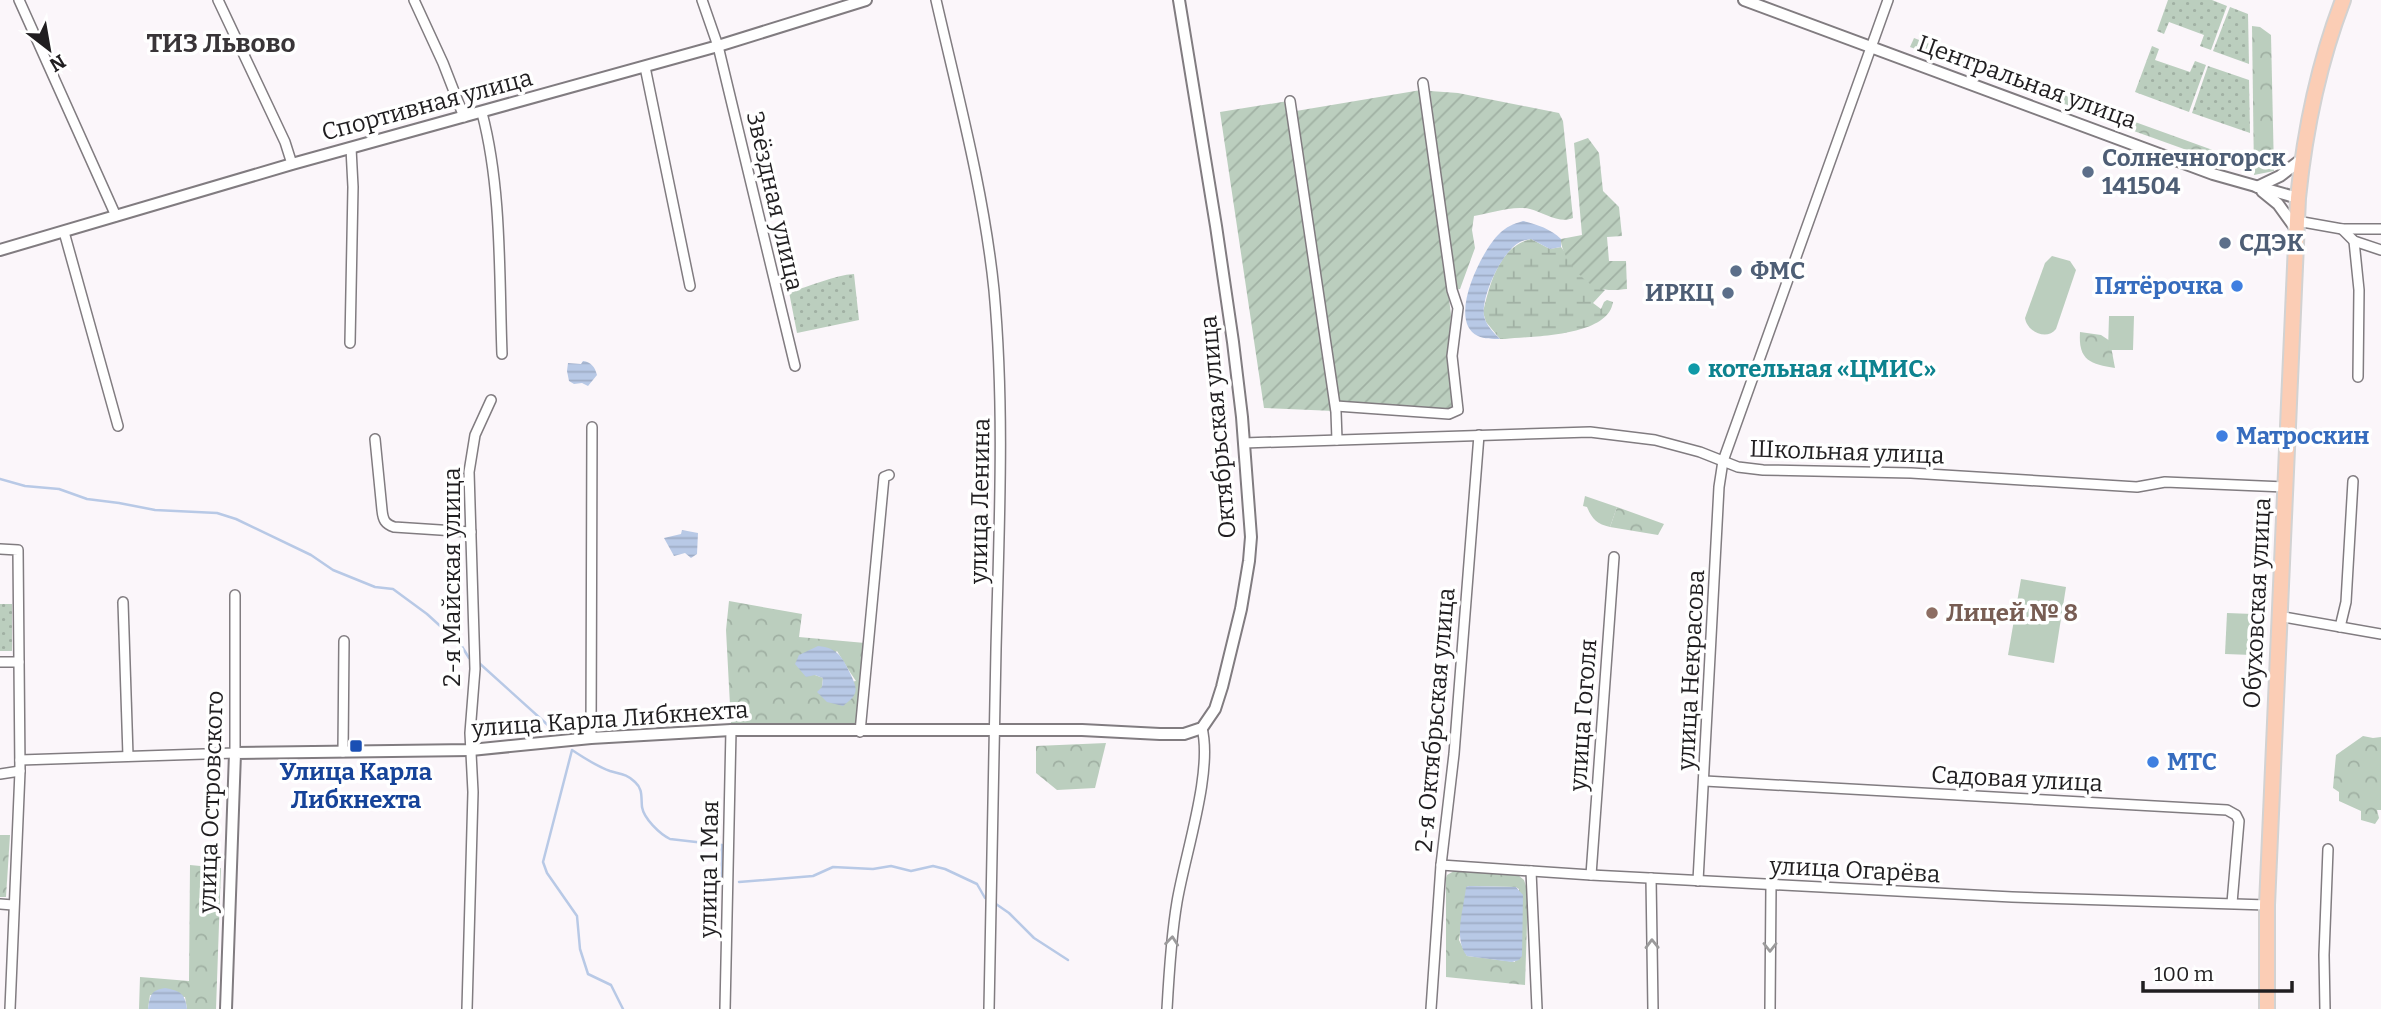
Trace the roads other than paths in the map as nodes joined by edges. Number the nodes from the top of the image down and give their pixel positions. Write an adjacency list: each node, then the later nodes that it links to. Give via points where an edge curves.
1 (19, 0): 23 (street)
2 (218, 0): 20 (street)
3 (414, 0): 17 (street)
4 (702, 0): 11 (street, Звёздная улица)
5 (866, 0): 11 (street, Спортивная улица)
6 (936, 0): 61 (street, улица Ленина, via 980,193 995,308 1002,448)
7 (1180, 0): 43 (street, Октябрьская улица, via 1220,250)
8 (1744, 0): 12 (street, Центральная улица)
9 (1888, 0): 12 (street, улица Некрасова)
10 (2343, 0): 19 (main road, Обуховская улица, via 2316,80)
11 (718, 46): 13 (street, Спортивная улица); 34 (street, Звёздная улица)
12 (1871, 46): 21 (street, Центральная улица); 44 (street, улица Некрасова)
13 (645, 66): 16 (street, Спортивная улица); 31 (street)
14 (1423, 83): 37 (street, via 1458,308 1452,356 1458,410 1449,414)
15 (1290, 101): 37 (street)
16 (482, 113): 17 (street, Спортивная улица); 33 (street, via 494,174)
17 (464, 117): 18 (street, Спортивная улица)
18 (351, 148): 20 (street, Спортивная улица); 32 (street)
19 (2302, 159): 21 (street); 22 (main road, Обуховская улица)
20 (292, 164): 23 (street, Спортивная улица)
21 (2258, 187): 22 (street, Центральная улица); 24 (street)
22 (2298, 198): 24 (main road, Обуховская улица)
23 (117, 216): 27 (street, Спортивная улица)
24 (2297, 225): 25 (street); 47 (main road, Обуховская улица)
25 (2342, 229): 26 (street); 28 (street)
26 (2381, 229)
27 (64, 232): 29 (street, Спортивная улица); 38 (street)
28 (2354, 242): 30 (street); 35 (street, via 2359,290)
29 (0, 250)
30 (2381, 250)
31 (690, 286)
32 (350, 343)
33 (502, 354)
34 (795, 366)
35 (2358, 377)
36 (491, 400): 48 (street, 2-я Майская улица, via 471,452)
37 (1336, 407): 42 (street)
38 (118, 426)
39 (592, 427): 63 (street)
40 (1479, 435): 42 (street, Школьная улица); 44 (street, Школьная улица, via 1610,433 1655,440); 73 (street, 2-я Октябрьская улица)
41 (375, 439): 48 (street, via 383,520 388,525)
42 (1337, 440): 43 (street, Школьная улица)
43 (1244, 443): 59 (street, Октябрьская улица, via 1250,561 1222,687)
44 (1723, 461): 47 (street, Школьная улица, via 1763,470 1911,473 2137,487 2165,482); 71 (street, улица Некрасова)
45 (889, 475): 62 (street, via 884,477)
46 (2353, 481): 54 (street, via 2346,601)
47 (2285, 486): 53 (main road, Обуховская улица)
48 (471, 532): 64 (street, 2-я Майская улица, via 475,669)
49 (0, 549): 58 (street, via 18,550)
50 (1614, 557): 75 (street, улица Гоголя)
51 (235, 596): 66 (street, улица Островского)
52 (123, 602): 67 (street)
53 (2278, 616): 54 (street); 82 (main road, Обуховская улица)
54 (2340, 626): 55 (street)
55 (2381, 634)
56 (344, 640): 65 (street)
57 (0, 662): 58 (street)
58 (19, 662): 68 (street)
59 (1202, 728): 61 (street, улица Карла Либкнехта, via 1184,734); 88 (street, one-way to 59, via 1175,913 1202,778 1206,743)
60 (732, 730): 62 (street, улица Карла Либкнехта); 63 (street, улица Карла Либкнехта); 86 (street, улица 1 Мая)
61 (994, 731): 62 (street, улица Карла Либкнехта); 87 (street, улица Ленина)
62 (860, 732)
63 (591, 738): 64 (street, улица Карла Либкнехта)
64 (471, 750): 65 (street, улица Карла Либкнехта); 85 (street, 2-я Майская улица)
65 (343, 752): 66 (street, улица Карла Либкнехта)
66 (234, 753): 67 (street, улица Карла Либкнехта); 84 (street, улица Островского)
67 (128, 756): 68 (street, улица Карла Либкнехта)
68 (20, 760): 69 (street)
69 (20, 771): 70 (street); 81 (street)
70 (0, 774)
71 (1705, 781): 77 (street, улица Некрасова); 79 (street, Садовая улица, via 2227,810 2239,821)
72 (2329, 849): 94 (street)
73 (1441, 865): 74 (street, улица Огарёва); 89 (street, 2-я Октябрьская улица)
74 (1531, 871): 75 (street, улица Огарёва); 90 (street)
75 (1591, 875): 76 (street, улица Огарёва)
76 (1651, 878): 77 (street, улица Огарёва); 91 (street, one-way to 76)
77 (1698, 881): 78 (street, улица Огарёва)
78 (1770, 885): 79 (street, улица Огарёва); 92 (street, one-way to 92)
79 (2232, 903): 82 (street, улица Огарёва)
80 (0, 904): 81 (street)
81 (13, 905): 83 (street)
82 (2267, 905): 93 (main road, Обуховская улица)
83 (10, 1009)
84 (226, 1009)
85 (467, 1009)
86 (725, 1009)
87 (989, 1009)
88 (1167, 1009)
89 (1431, 1009)
90 (1537, 1009)
91 (1653, 1009)
92 (1770, 1009)
93 (2267, 1009)
94 (2325, 1009)

